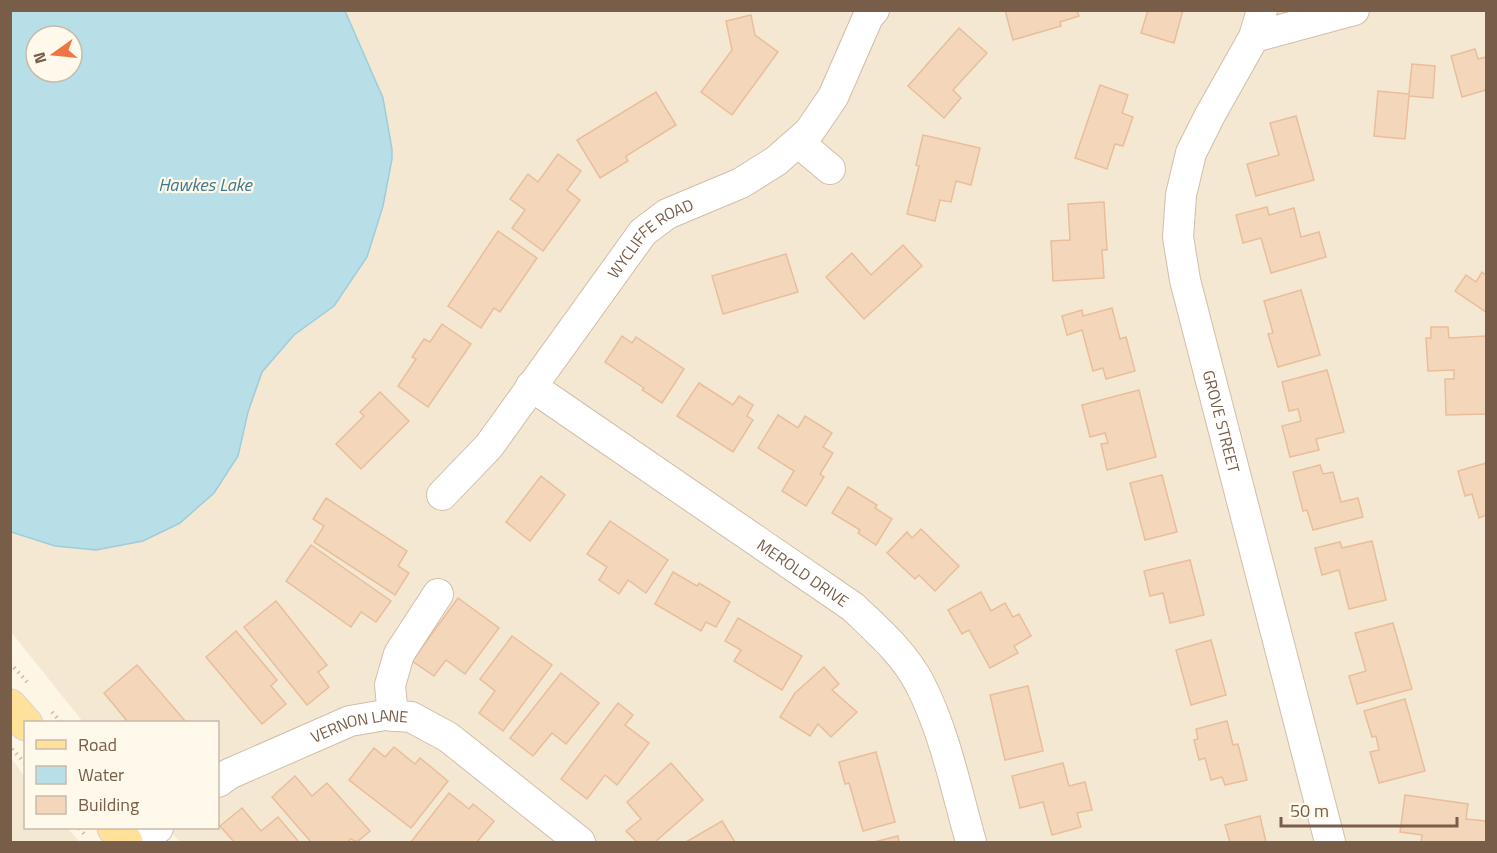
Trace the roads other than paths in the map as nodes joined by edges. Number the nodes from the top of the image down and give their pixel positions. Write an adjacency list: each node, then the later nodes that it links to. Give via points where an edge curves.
1 (874, 10): 4 (street, WYCLIFFE ROAD, via 867,17 834,97)
2 (1354, 10): 3 (street)
3 (1258, 24): 19 (street, GROVE STREET, via 1191,153 1180,195 1178,237 1185,280)
4 (798, 142): 5 (street); 6 (street, WYCLIFFE ROAD, via 777,161 741,183 667,214 643,232)
5 (830, 169)
6 (531, 387): 7 (street, WYCLIFFE ROAD, via 489,446); 18 (street, MEROLD DRIVE, via 853,607 890,642 919,682 939,727)
7 (442, 495)
8 (438, 594): 10 (street, via 399,654 390,686)
9 (10, 706): 11 (main road)
10 (393, 716): 12 (street, VERNON LANE, via 350,721); 17 (street, VERNON LANE, via 411,717 448,737)
11 (24, 722)
12 (219, 781)
13 (115, 829): 15 (main road)
14 (157, 829): 16 (street)
15 (126, 843)
16 (141, 843)
17 (580, 843)
18 (971, 843)
19 (1330, 843)

